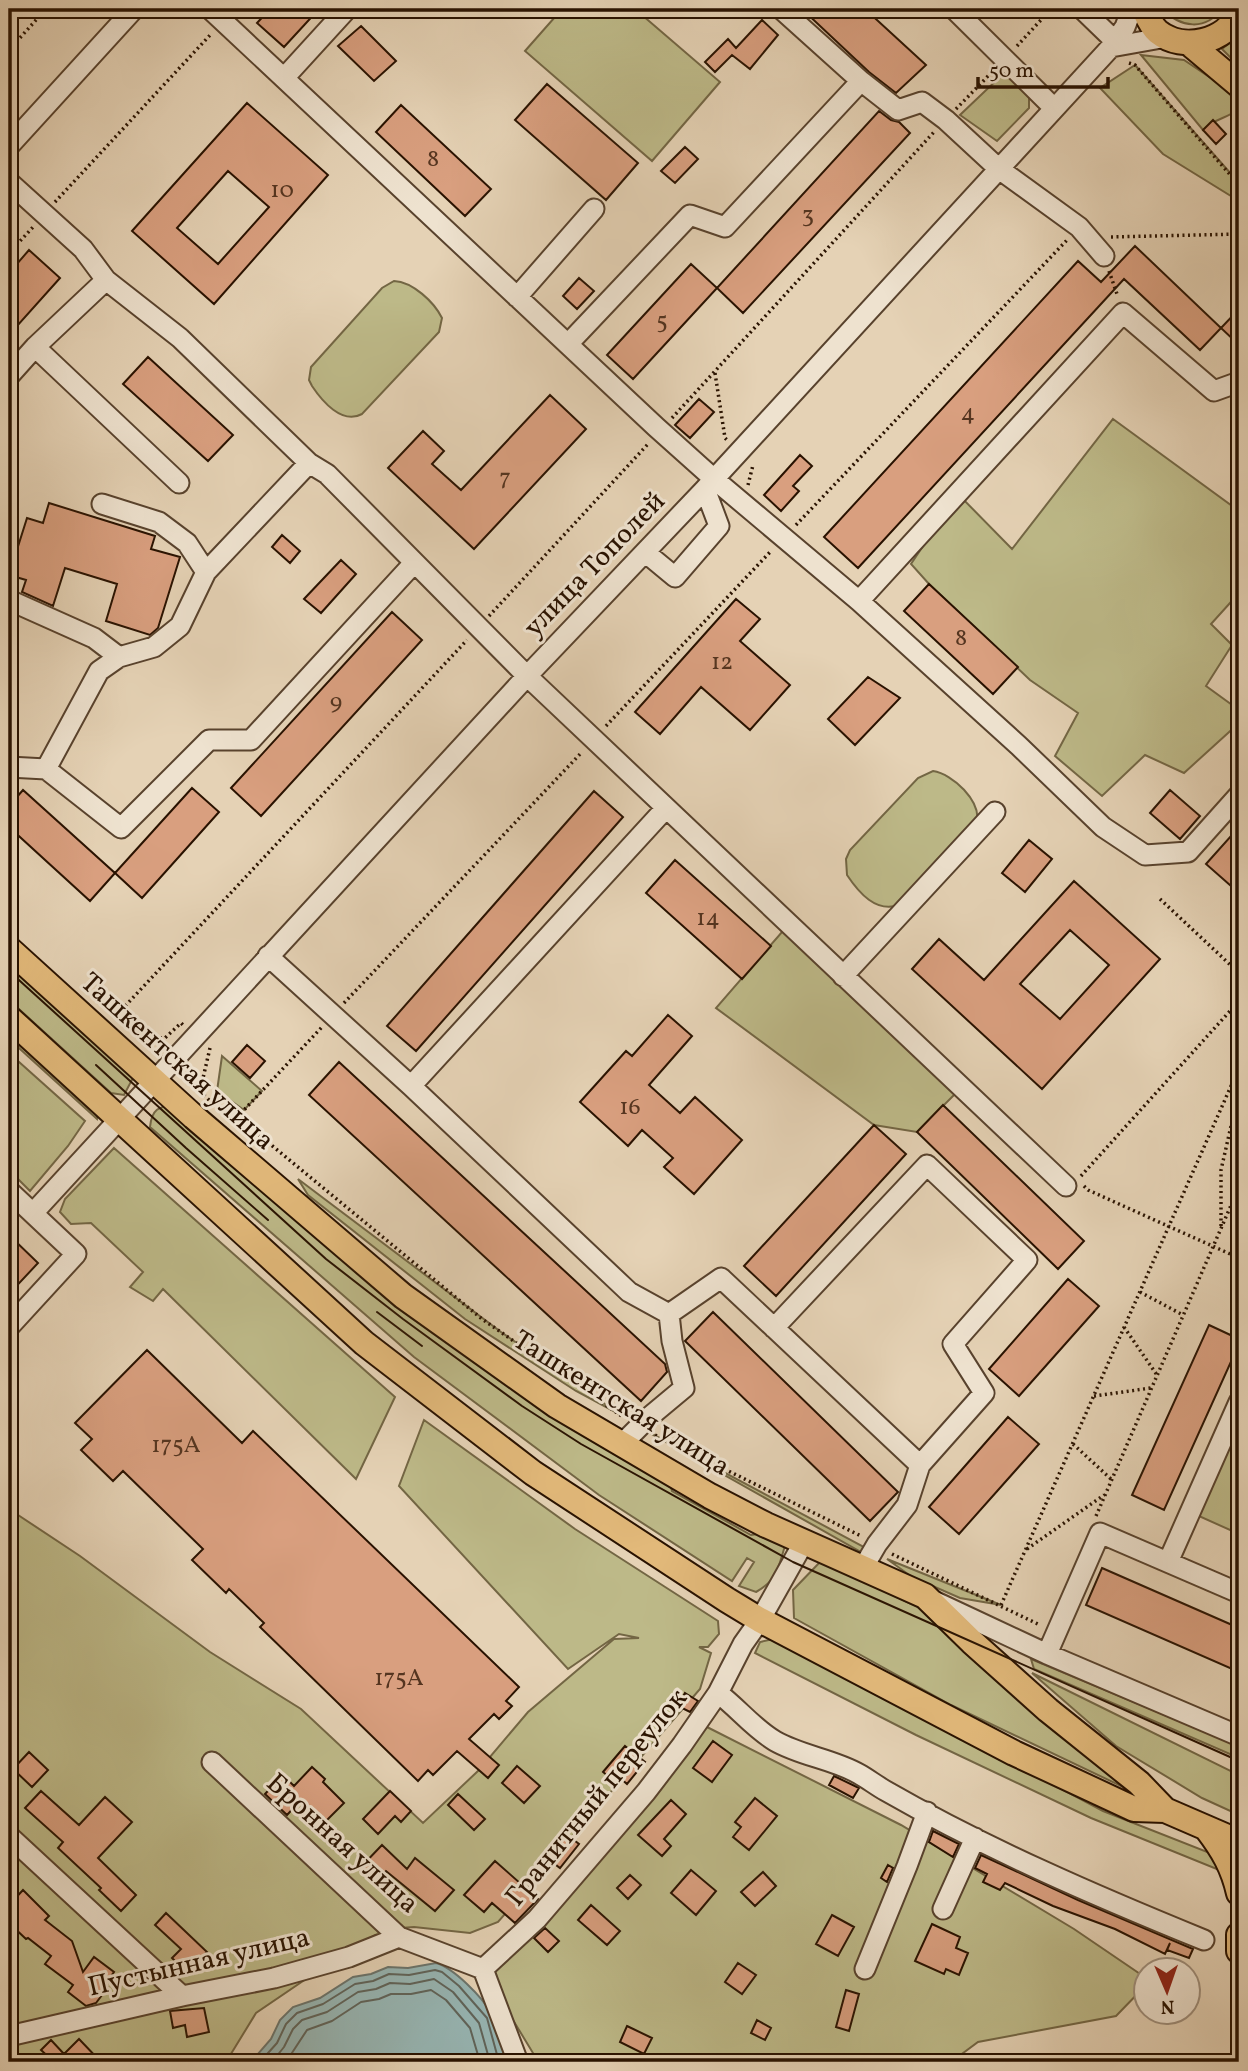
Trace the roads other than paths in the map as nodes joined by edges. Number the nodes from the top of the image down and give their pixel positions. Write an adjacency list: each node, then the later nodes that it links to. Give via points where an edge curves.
1 (134, 9): 16 (street)
2 (347, 9): 12 (street)
3 (781, 9): 13 (street)
4 (954, 9): 15 (street)
5 (1082, 9): 11 (street)
6 (1132, 9): 11 (street, улица Тополей)
7 (1144, 9): 10 (main road, via 1157,31)
8 (1239, 13): 10 (main road, via 1226,31 1209,40)
9 (216, 15): 12 (street)
10 (1178, 40): 11 (street); 14 (main road)
11 (1112, 44): 15 (street, улица Тополей)
12 (284, 78): 22 (street)
13 (861, 81): 17 (street, via 898,110 922,102); 23 (street, via 725,227 690,215)
14 (1239, 85)
15 (1055, 108): 17 (street, улица Тополей, via 1042,135)
16 (9, 146)
17 (999, 169): 20 (street, via 1079,227); 29 (street, улица Тополей)
18 (9, 182): 21 (street, via 83,249)
19 (594, 209): 22 (street)
20 (1104, 256)
21 (106, 279): 24 (street); 27 (street, via 180,338)
22 (517, 297): 23 (street)
23 (568, 344): 29 (street)
24 (35, 346): 25 (street); 28 (street)
25 (9, 376)
26 (1239, 382): 35 (street, via 1214,391 1123,313)
27 (309, 463): 32 (street, via 327,474); 33 (street)
28 (179, 483)
29 (709, 484): 31 (street, улица Тополей); 31 (street, via 719,526 675,577); 35 (street, via 784,538)
30 (102, 504): 33 (street, via 159,522 187,542)
31 (646, 553): 37 (street, улица Тополей)
32 (414, 563): 37 (street); 39 (street, via 251,740 209,740 121,828)
33 (206, 572): 36 (street, via 180,626 154,647)
34 (9, 600): 36 (street, via 94,638)
35 (859, 601): 40 (street, via 1102,827 1145,855 1188,852)
36 (119, 657): 39 (street, via 99,671)
37 (527, 676): 41 (street); 44 (street, улица Тополей)
38 (9, 767): 39 (street)
39 (46, 769)
40 (1239, 795)
41 (667, 808): 45 (street); 48 (street)
42 (995, 812): 45 (street)
43 (9, 949): 47 (main road, Ташкентская улица, via 106,1020)
44 (268, 956): 47 (street, улица Тополей); 48 (street)
45 (844, 976): 50 (street)
46 (9, 1018): 49 (main road, Ташкентская улица)
47 (155, 1083): 49 (street, улица Тополей); 57 (main road, Ташкентская улица, via 211,1117 403,1296 557,1406)
48 (411, 1086): 53 (street, via 629,1292)
49 (119, 1121): 52 (street, улица Тополей); 64 (main road, Ташкентская улица, via 364,1343 533,1473)
50 (1066, 1186)
51 (9, 1191): 52 (street)
52 (34, 1212): 54 (street, via 76,1254)
53 (669, 1314): 55 (street, via 721,1278); 57 (street, via 684,1388)
54 (9, 1328)
55 (774, 1328): 58 (street); 58 (street, via 927,1165 1027,1260 953,1344 984,1393)
56 (1239, 1402): 60 (street)
57 (631, 1435): 59 (main road, Ташкентская улица, via 710,1496)
58 (920, 1465): 61 (street, via 907,1504)
59 (804, 1542): 61 (main road, Ташкентская улица); 64 (street, Гранитный переулок)
60 (1168, 1562): 62 (street); 65 (street, via 1100,1533)
61 (863, 1568): 63 (main road, Ташкентская улица)
62 (1239, 1593)
63 (925, 1596): 65 (street); 69 (main road, Ташкентская улица)
64 (760, 1620): 66 (street, Гранитный переулок); 69 (main road, Ташкентская улица, via 1134,1809)
65 (1050, 1647): 67 (street)
66 (718, 1693): 70 (street, via 775,1741 856,1772); 81 (street, Гранитный переулок, via 637,1802 537,1919)
67 (1239, 1736)
68 (212, 1762): 78 (street, Бронная улица)
69 (1165, 1810): 71 (main road, Ташкентская улица)
70 (927, 1812): 73 (street); 82 (street)
71 (1207, 1828): 74 (main road, Ташкентская улица); 75 (main road, via 1227,1855)
72 (9, 1836): 83 (street)
73 (975, 1838): 76 (street); 79 (street)
74 (1239, 1842)
75 (1239, 1893)
76 (943, 1909)
77 (1239, 1935): 80 (main road)
78 (399, 1937): 81 (street, Бронная улица); 83 (street, Пустынная улица, via 274,1978)
79 (1204, 1940)
80 (1239, 1951)
81 (482, 1969): 85 (street)
82 (865, 1969)
83 (182, 1996): 84 (street, Пустынная улица)
84 (9, 2036)
85 (518, 2062)

